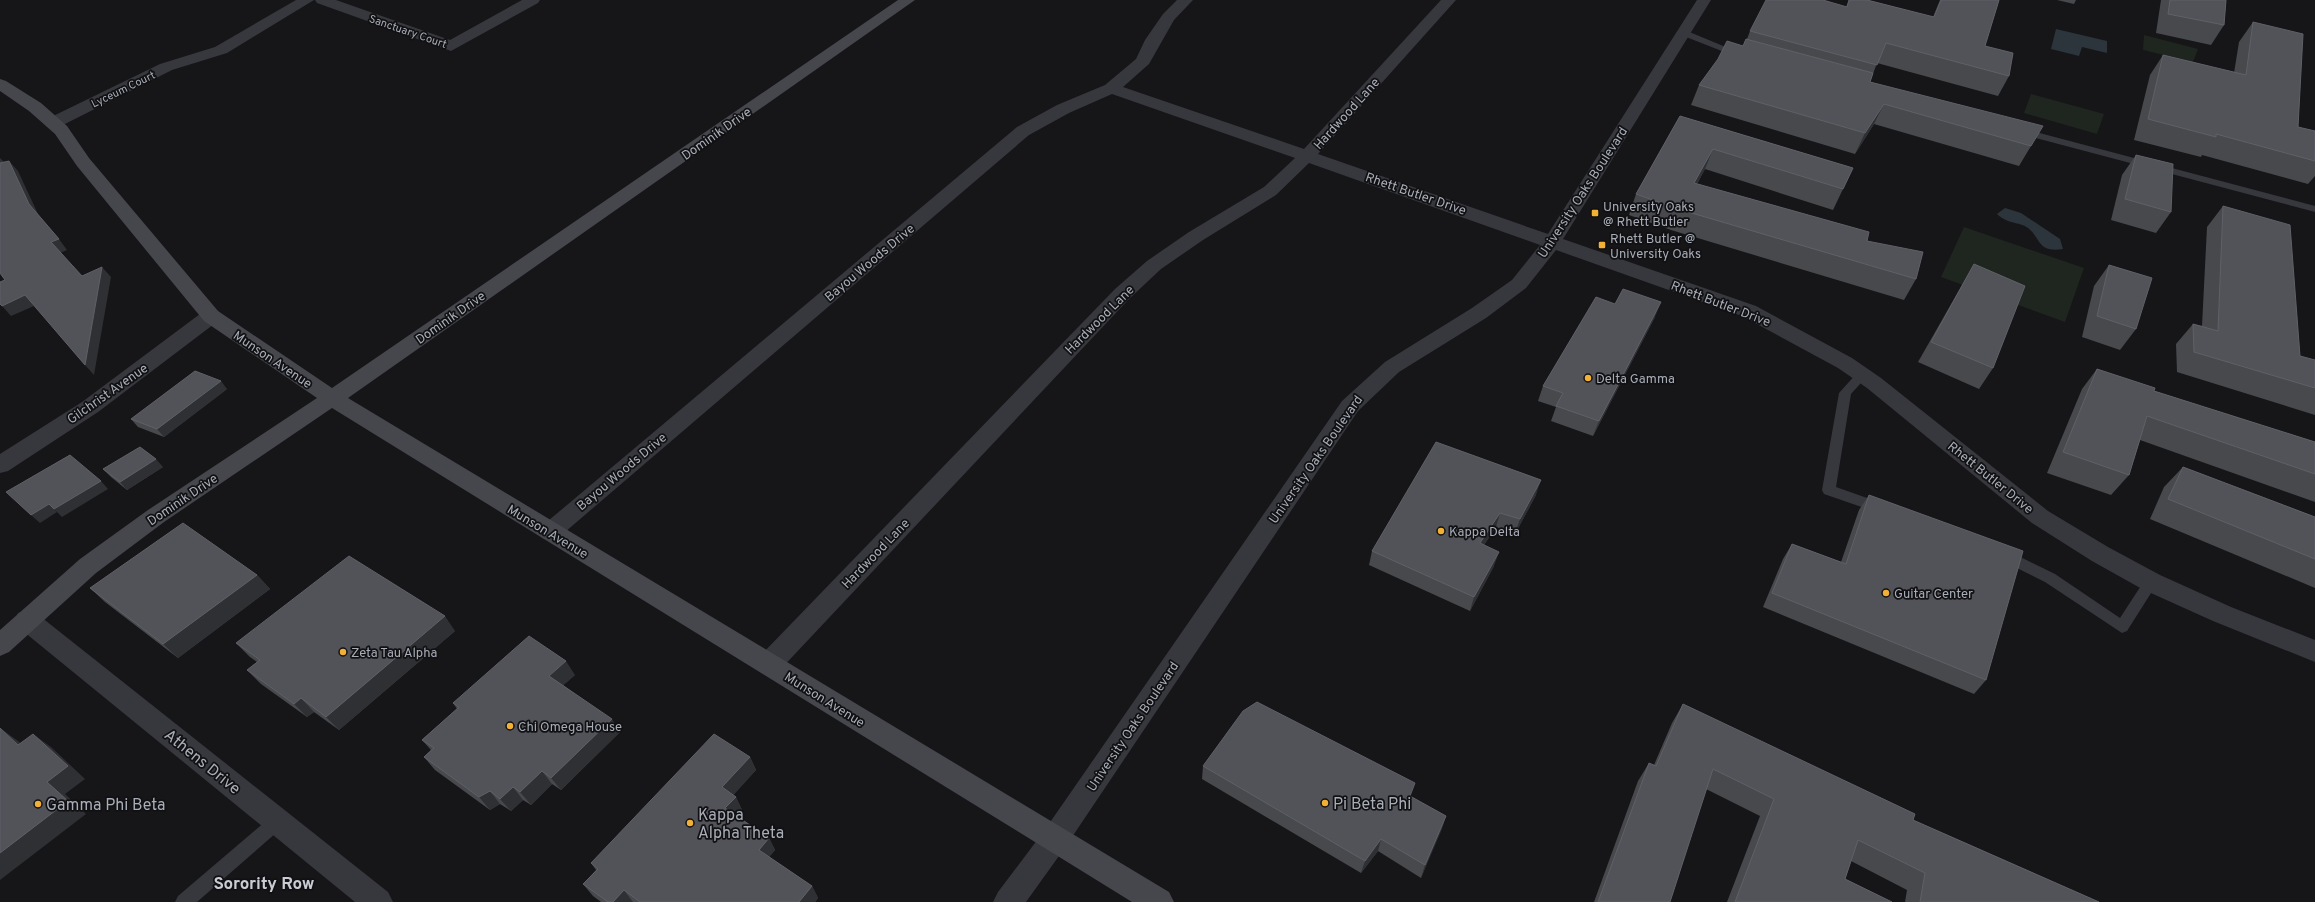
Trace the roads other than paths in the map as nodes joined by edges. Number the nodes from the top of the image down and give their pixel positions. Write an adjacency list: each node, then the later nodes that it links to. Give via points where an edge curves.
1 (307, 0): 12 (street, Lyceum Court, via 221,50 195,60 186,69)
2 (322, 0): 3 (street, Sanctuary Court, via 451,46)
3 (533, 0)
4 (908, 0): 19 (street, Dominik Drive)
5 (1186, 0): 11 (street, Bayou Woods Drive, via 1168,17 1143,61)
6 (1450, 0): 14 (street, Hardwood Lane)
7 (1704, 0): 8 (street, University Oaks Boulevard)
8 (1684, 33): 9 (lane); 16 (street, University Oaks Boulevard)
9 (1749, 58)
10 (0, 84): 12 (street, Munson Avenue, via 35,106)
11 (1112, 88): 14 (street, Rhett Butler Drive); 22 (street, Bayou Woods Drive, via 1063,109 1023,131)
12 (57, 127): 17 (street, Munson Avenue)
13 (2014, 129): 15 (lane)
14 (1308, 156): 16 (street, Rhett Butler Drive); 28 (street, Hardwood Lane, via 1270,190 1154,265 1122,294)
15 (2315, 209)
16 (1553, 241): 18 (street, Rhett Butler Drive, via 1749,311 1845,363); 30 (street, University Oaks Boulevard, via 1519,284 1479,313 1392,367 1350,406)
17 (211, 316): 19 (street, Munson Avenue); 20 (street, Gilchrist Avenue, via 90,407)
18 (1862, 375): 21 (lane, via 1845,393 1829,490); 24 (street, Rhett Butler Drive, via 2040,517)
19 (332, 398): 22 (street, Munson Avenue); 25 (street, Dominik Drive, via 156,516 88,566)
20 (0, 465)
21 (1889, 512)
22 (550, 532): 28 (street, Munson Avenue)
23 (1994, 551): 24 (lane, via 2024,562 2122,627)
24 (2151, 582): 27 (street, Rhett Butler Drive)
25 (27, 620): 26 (street, Dominik Drive); 29 (street, Athens Drive)
26 (0, 645)
27 (2315, 651)
28 (769, 664): 30 (street, Munson Avenue)
29 (278, 821): 31 (lane); 32 (street, Athens Drive)
30 (1054, 840): 33 (street, University Oaks Boulevard); 34 (street, Munson Avenue)
31 (184, 902)
32 (378, 902)
33 (1008, 902)
34 (1159, 902)

